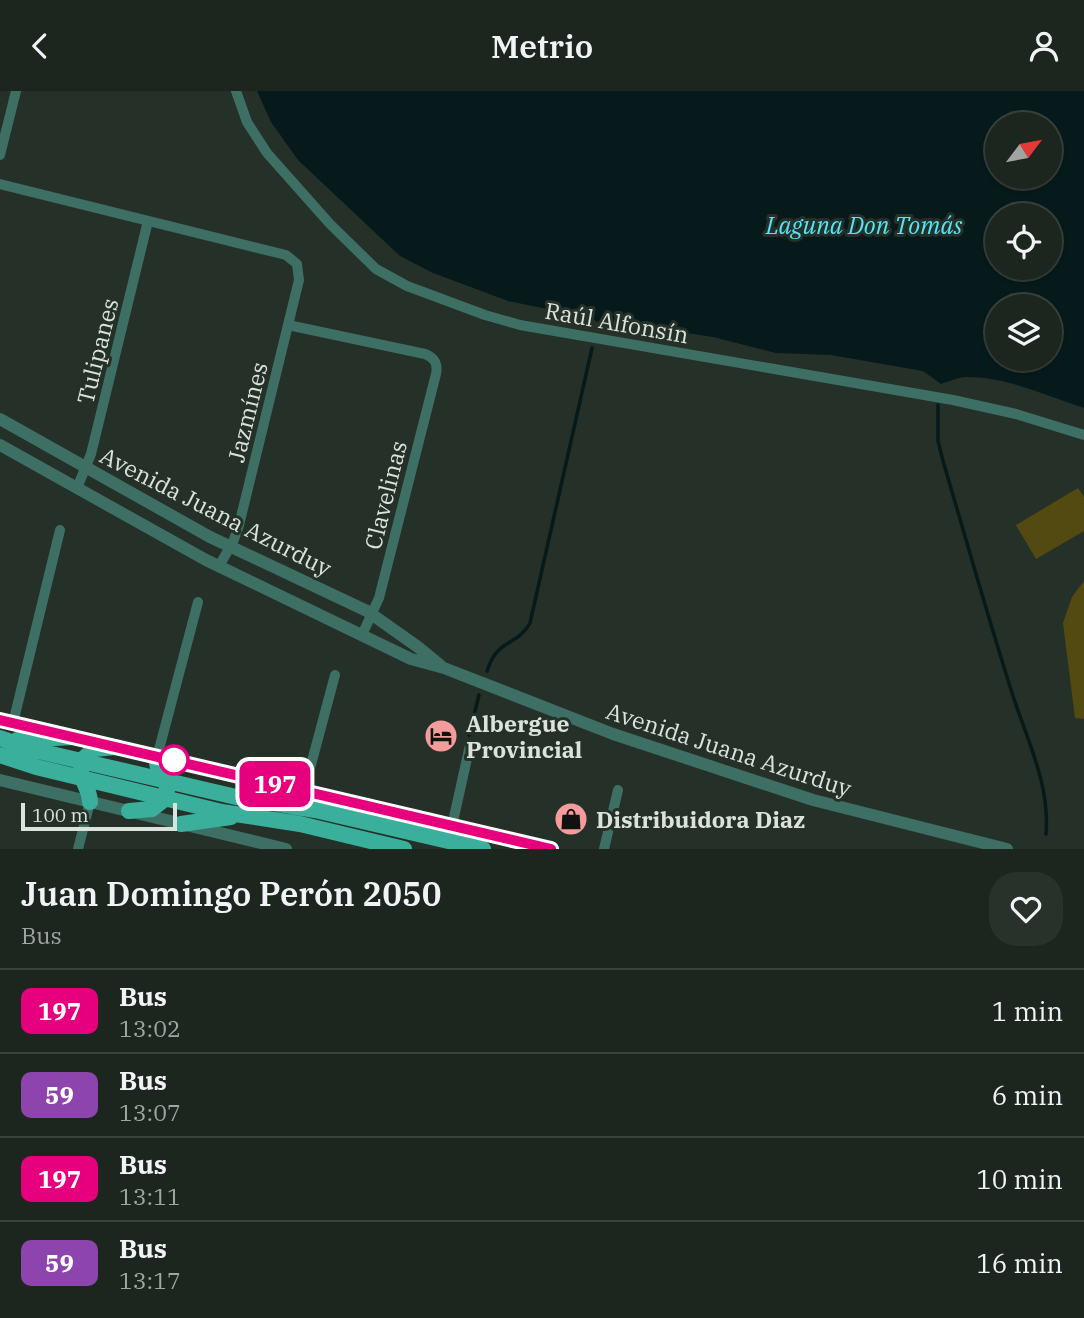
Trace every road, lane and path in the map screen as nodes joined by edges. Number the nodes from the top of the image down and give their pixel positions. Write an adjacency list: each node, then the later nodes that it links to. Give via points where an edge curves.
1 (16, 91): 3 (street)
2 (236, 91): 8 (street, Raúl Alfonsín, via 251,131 272,160 360,255 407,286 520,325 965,402)
3 (0, 155)
4 (0, 184): 5 (street)
5 (148, 221): 6 (street, Jazmínes, via 286,255 297,264 300,276); 10 (street, Tulipanes)
6 (288, 324): 13 (street, Jazmínes); 16 (street, Clavelinas, via 425,354 435,361 436,374)
7 (0, 419): 10 (street, Avenida Juana Azurduy)
8 (1084, 435)
9 (0, 445): 11 (street, Avenida Juana Azurduy)
10 (86, 468): 11 (street, Tulipanes); 13 (street, Avenida Juana Azurduy)
11 (77, 488): 14 (street, Avenida Juana Azurduy)
12 (60, 530): 21 (street)
13 (231, 547): 14 (street, Jazmínes); 16 (street, Avenida Juana Azurduy)
14 (219, 566): 17 (street, Avenida Juana Azurduy)
15 (198, 602): 27 (street)
16 (372, 614): 17 (street, Clavelinas); 18 (street, Avenida Juana Azurduy)
17 (362, 635): 18 (street, Avenida Juana Azurduy, via 411,659)
18 (444, 668): 46 (street, Avenida Juana Azurduy, via 613,734 813,800)
19 (335, 675): 33 (street)
20 (0, 720): 21 (street)
21 (13, 723): 22 (street)
22 (74, 737): 23 (main road); 25 (street)
23 (5, 740): 28 (main road)
24 (470, 745): 39 (street)
25 (115, 747): 27 (street); 28 (main road, via 95,749)
26 (0, 755): 29 (main road)
27 (157, 757): 31 (main road); 33 (street)
28 (82, 761): 29 (main road); 31 (main road)
29 (81, 778): 34 (main road); 35 (main road)
30 (0, 780): 35 (street)
31 (166, 781): 34 (main road); 43 (main road)
32 (618, 790): 45 (street)
33 (304, 791): 39 (street)
34 (166, 798): 36 (main road, via 149,810); 37 (main road)
35 (90, 802): 36 (street); 40 (street)
36 (129, 811): 38 (street)
37 (242, 815): 38 (main road); 42 (main road)
38 (181, 824): 41 (street)
39 (452, 826): 44 (street)
40 (78, 849)
41 (284, 849)
42 (404, 849)
43 (483, 849)
44 (551, 849)
45 (604, 849)
46 (1007, 849)

